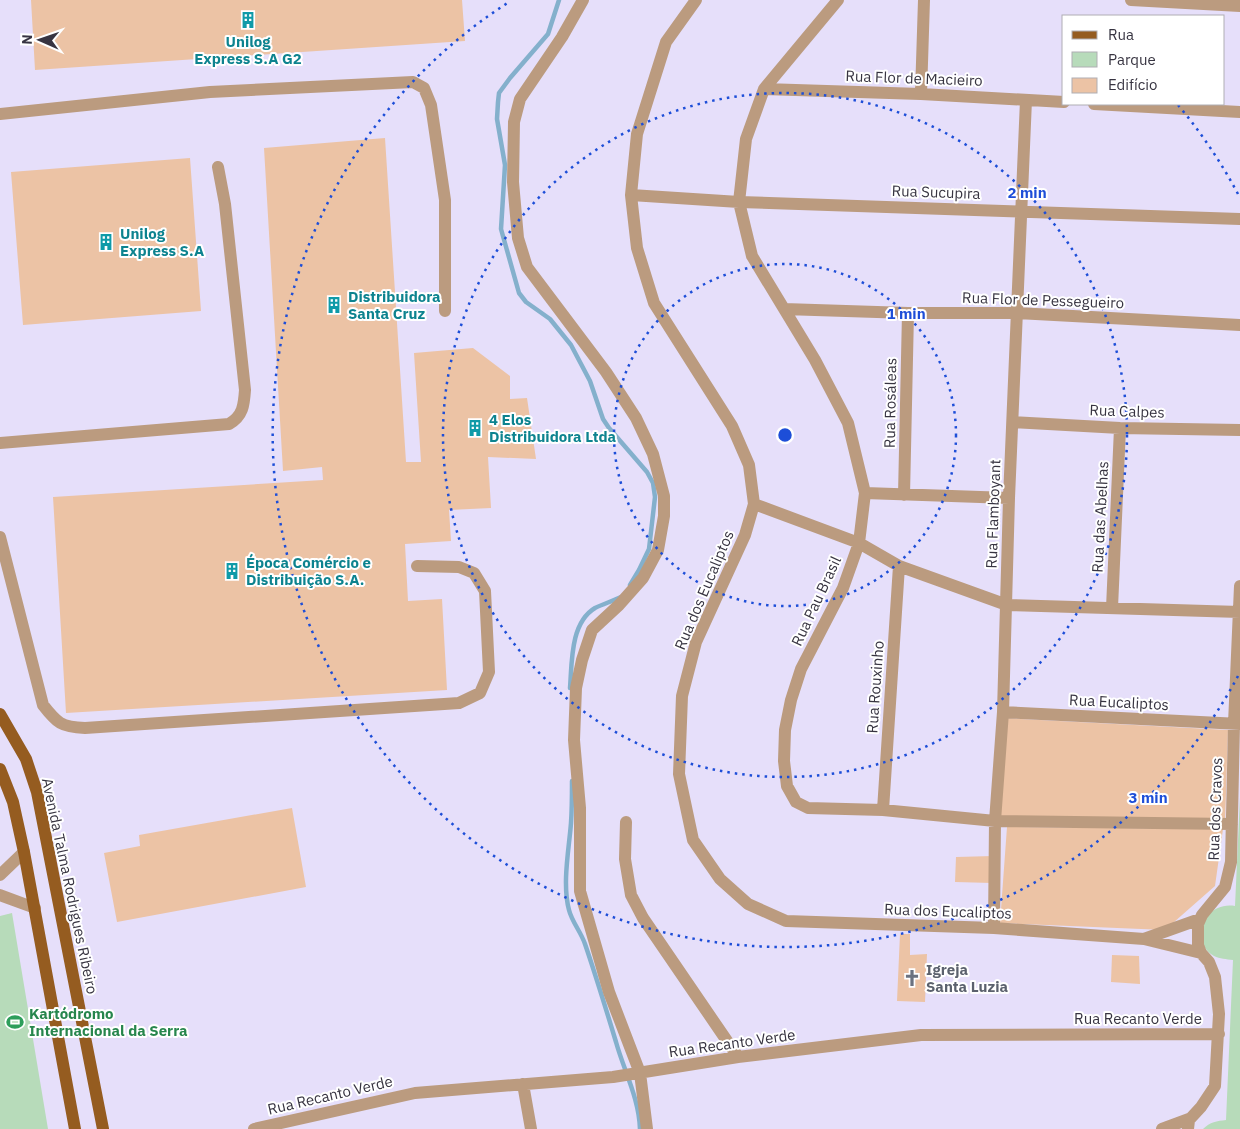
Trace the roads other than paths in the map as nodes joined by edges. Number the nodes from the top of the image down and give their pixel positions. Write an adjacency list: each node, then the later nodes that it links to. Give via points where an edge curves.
1 (583, 0): 58 (street, via 520,98 514,122 513,182 518,238 526,267 606,372 636,418 653,454 664,496 658,550 643,578 592,630 576,688 574,740 580,808 580,891)
2 (696, 0): 15 (street, Rua dos Eucaliptos, via 666,42 637,134)
3 (838, 0): 7 (street, Rua Pau Brasil)
4 (924, 0): 8 (street)
5 (1131, 0): 6 (street)
6 (1240, 6)
7 (764, 89): 8 (street, Rua Flor de Macieiro); 16 (street, Rua Pau Brasil, via 746,139)
8 (921, 94): 9 (street, Rua Flor de Macieiro)
9 (1026, 100): 10 (street, Rua Flor de Macieiro); 17 (street, Rua Flamboyant)
10 (1062, 102)
11 (1112, 105): 12 (street)
12 (1240, 112)
13 (0, 114): 20 (street, via 210,92 413,82 424,88 431,105 445,200)
14 (218, 167): 27 (street, via 225,204 245,390 243,411 236,420 229,424)
15 (631, 195): 16 (street, Rua Sucupira); 31 (street, Rua dos Eucaliptos, via 636,248 654,303 732,426 749,465)
16 (740, 202): 17 (street, Rua Sucupira); 19 (street, Rua Pau Brasil, via 752,256)
17 (1022, 211): 18 (street, Rua Sucupira); 21 (street, Rua Flamboyant)
18 (1240, 219)
19 (784, 309): 22 (street, Rua Flor de Pessegueiro); 28 (street, Rua Pau Brasil, via 848,423)
20 (445, 311)
21 (1017, 312): 22 (street, Rua Flor de Pessegueiro); 23 (street, Rua Flor de Pessegueiro); 24 (street, Rua Flamboyant)
22 (908, 313): 29 (street, Rua Rosáleas)
23 (1240, 325)
24 (1013, 422): 25 (street, Rua Calpes); 30 (street, Rua Flamboyant)
25 (1120, 428): 26 (street, Rua Calpes); 38 (street, Rua das Abelhas)
26 (1240, 430)
27 (0, 443)
28 (865, 493): 29 (street); 33 (street, Rua Pau Brasil)
29 (904, 495): 30 (street)
30 (1009, 498): 37 (street, Rua Flamboyant)
31 (754, 504): 33 (street); 53 (street, Rua dos Eucaliptos, via 745,535 696,642 682,696 679,774 693,840 720,879 748,904 786,921)
32 (0, 537): 34 (street, via 43,705 55,721 70,727 458,703 480,693 490,672 485,591 474,573 458,567)
33 (859, 544): 35 (street); 44 (street, Rua Pau Brasil, via 843,588 793,692 785,730 784,761 787,786 796,802 808,808)
34 (417, 566)
35 (899, 566): 37 (street); 44 (street, Rua Rouxinho)
36 (1240, 586): 39 (street, Rua dos Cravos)
37 (1007, 605): 38 (street); 40 (street, Rua Flamboyant)
38 (1112, 608): 39 (street)
39 (1239, 612): 42 (street, Rua dos Cravos)
40 (1003, 712): 42 (street, Rua Eucaliptos); 45 (street, Rua Flamboyant)
41 (0, 714): 62 (main road, Avenida Talma Rodrigues Ribeiro, via 26,759 37,792)
42 (1237, 724): 47 (street, Rua dos Cravos)
43 (0, 769): 48 (main road, via 13,802)
44 (883, 810): 45 (street, Rua Pau Brasil)
45 (995, 821): 47 (street, Rua Pau Brasil); 53 (street, Rua Flamboyant)
46 (626, 822): 57 (street, via 625,859 632,895 643,918)
47 (1232, 824): 52 (street, Rua dos Cravos, via 1231,862 1225,887)
48 (24, 852): 49 (street); 51 (main road)
49 (0, 875)
50 (0, 895): 51 (street)
51 (35, 908): 61 (main road)
52 (1200, 919): 54 (street, Rua dos Eucaliptos); 55 (street, via 1197,936)
53 (994, 928): 54 (street, Rua dos Eucaliptos)
54 (1144, 939): 55 (street, Rua dos Eucaliptos)
55 (1201, 953): 56 (street, via 1215,977)
56 (1219, 1034): 57 (street, Rua Recanto Verde, via 920,1035); 60 (street, via 1215,1086)
57 (738, 1057): 58 (street, Rua Recanto Verde)
58 (636, 1074): 59 (street, Rua Recanto Verde); 65 (street)
59 (523, 1084): 63 (street, Rua Recanto Verde, via 415,1093); 64 (street)
60 (1188, 1124): 66 (street)
61 (75, 1129)
62 (103, 1129)
63 (254, 1129)
64 (531, 1129)
65 (647, 1129)
66 (1162, 1129)

